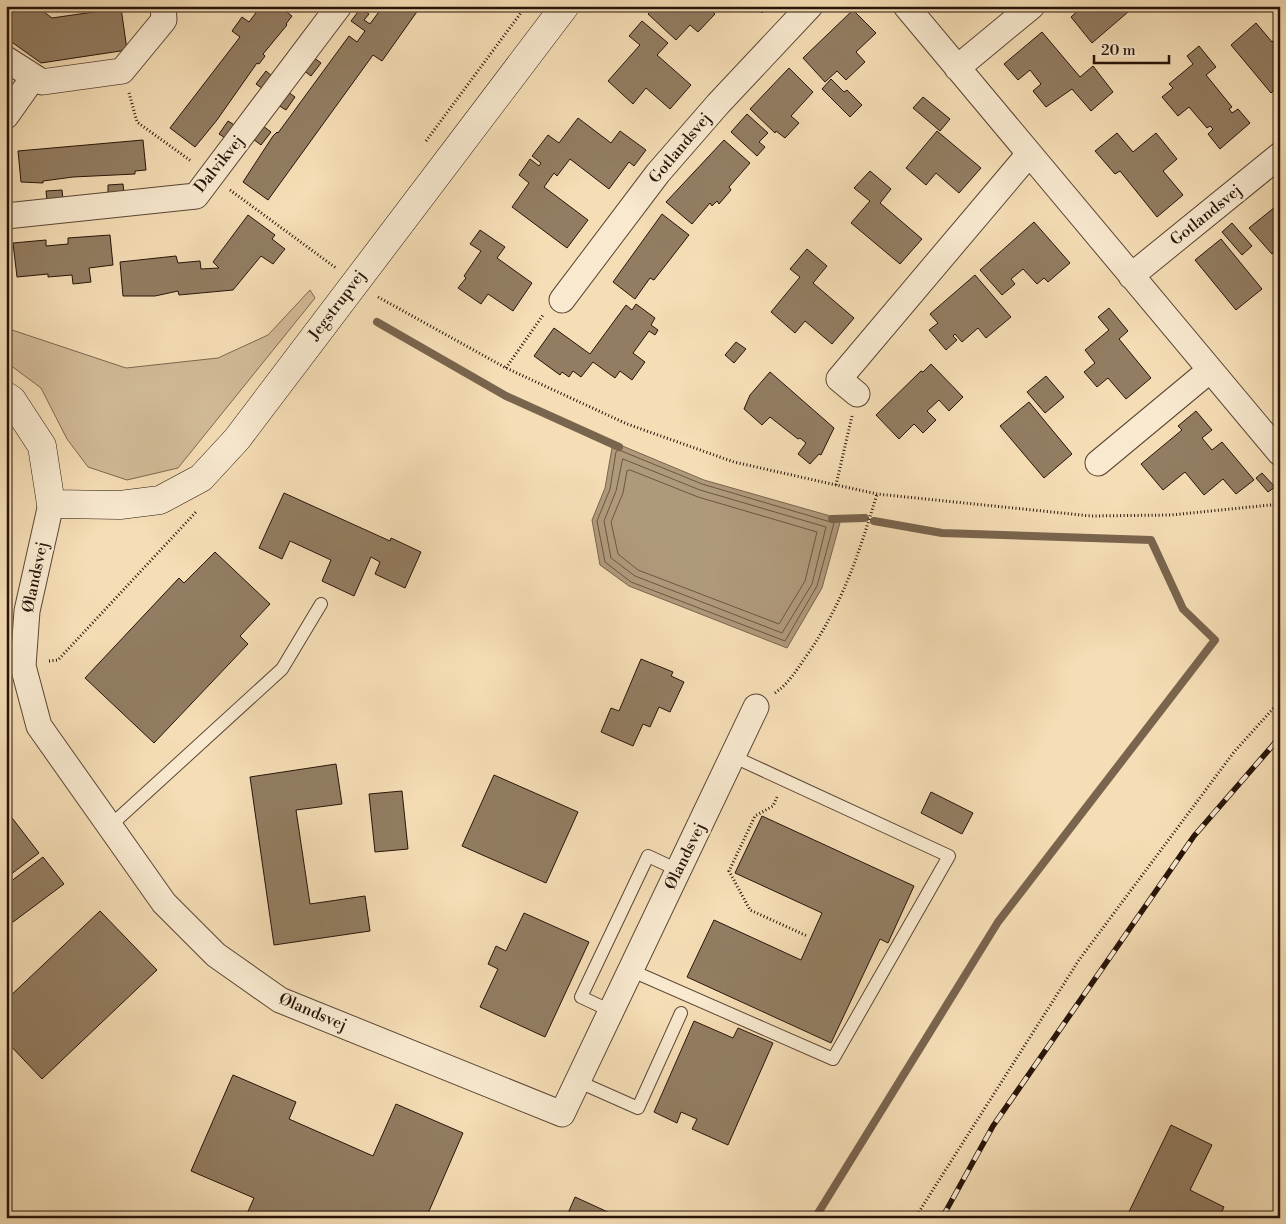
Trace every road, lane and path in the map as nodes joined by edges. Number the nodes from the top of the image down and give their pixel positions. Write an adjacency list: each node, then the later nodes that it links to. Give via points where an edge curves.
1 (163, 6): 10 (street, via 164,20 122,71 42,82)
2 (339, 6): 15 (street, Dalvikvej, via 196,196)
3 (526, 6): 12 (path)
4 (565, 6): 29 (street, Jegstrupvej, via 237,439 201,478 160,500 120,505)
5 (810, 6): 20 (street, Gotlandsvej, via 658,173)
6 (906, 6): 9 (street)
7 (1032, 6): 9 (street)
8 (6, 59): 10 (street)
9 (957, 68): 13 (street)
10 (33, 78): 11 (street)
11 (6, 116)
12 (421, 148)
13 (1029, 154): 18 (street); 23 (street, via 839,379)
14 (1280, 155): 18 (street, Gotlandsvej)
15 (6, 216)
16 (340, 258): 17 (path)
17 (334, 266)
18 (1131, 276): 22 (street)
19 (373, 295): 21 (path)
20 (562, 300): 21 (path, via 554,301)
21 (506, 368): 27 (path, via 626,424 734,462)
22 (1210, 370): 25 (street); 26 (street)
23 (857, 394): 27 (path)
24 (6, 396): 29 (street, Ølandsvej, via 12,400 42,446)
25 (1280, 453)
26 (1098, 463)
27 (836, 486): 28 (path)
28 (877, 494): 30 (path, via 1091,516 1171,515); 33 (path, via 840,602 785,686)
29 (51, 504): 36 (street, Ølandsvej, via 27,611 23,666 39,726)
30 (1280, 504)
31 (320, 604): 36 (lane, via 282,669)
32 (1280, 701): 43 (path, via 1234,752 1079,960)
33 (756, 707): 34 (street, Ølandsvej)
34 (732, 756): 35 (lane); 37 (street, Ølandsvej)
35 (785, 781): 38 (path, via 773,806 755,816 729,871 750,910); 39 (lane, via 949,856 833,1060)
36 (110, 826): 42 (street, Ølandsvej, via 164,903 216,954 280,1000 562,1114)
37 (678, 870): 39 (street, Ølandsvej); 40 (lane, via 648,856 581,997)
38 (807, 936)
39 (630, 970): 40 (street, Ølandsvej)
40 (611, 1011): 42 (street, Ølandsvej)
41 (681, 1013): 42 (lane, via 638,1108)
42 (578, 1081)
43 (915, 1218)

